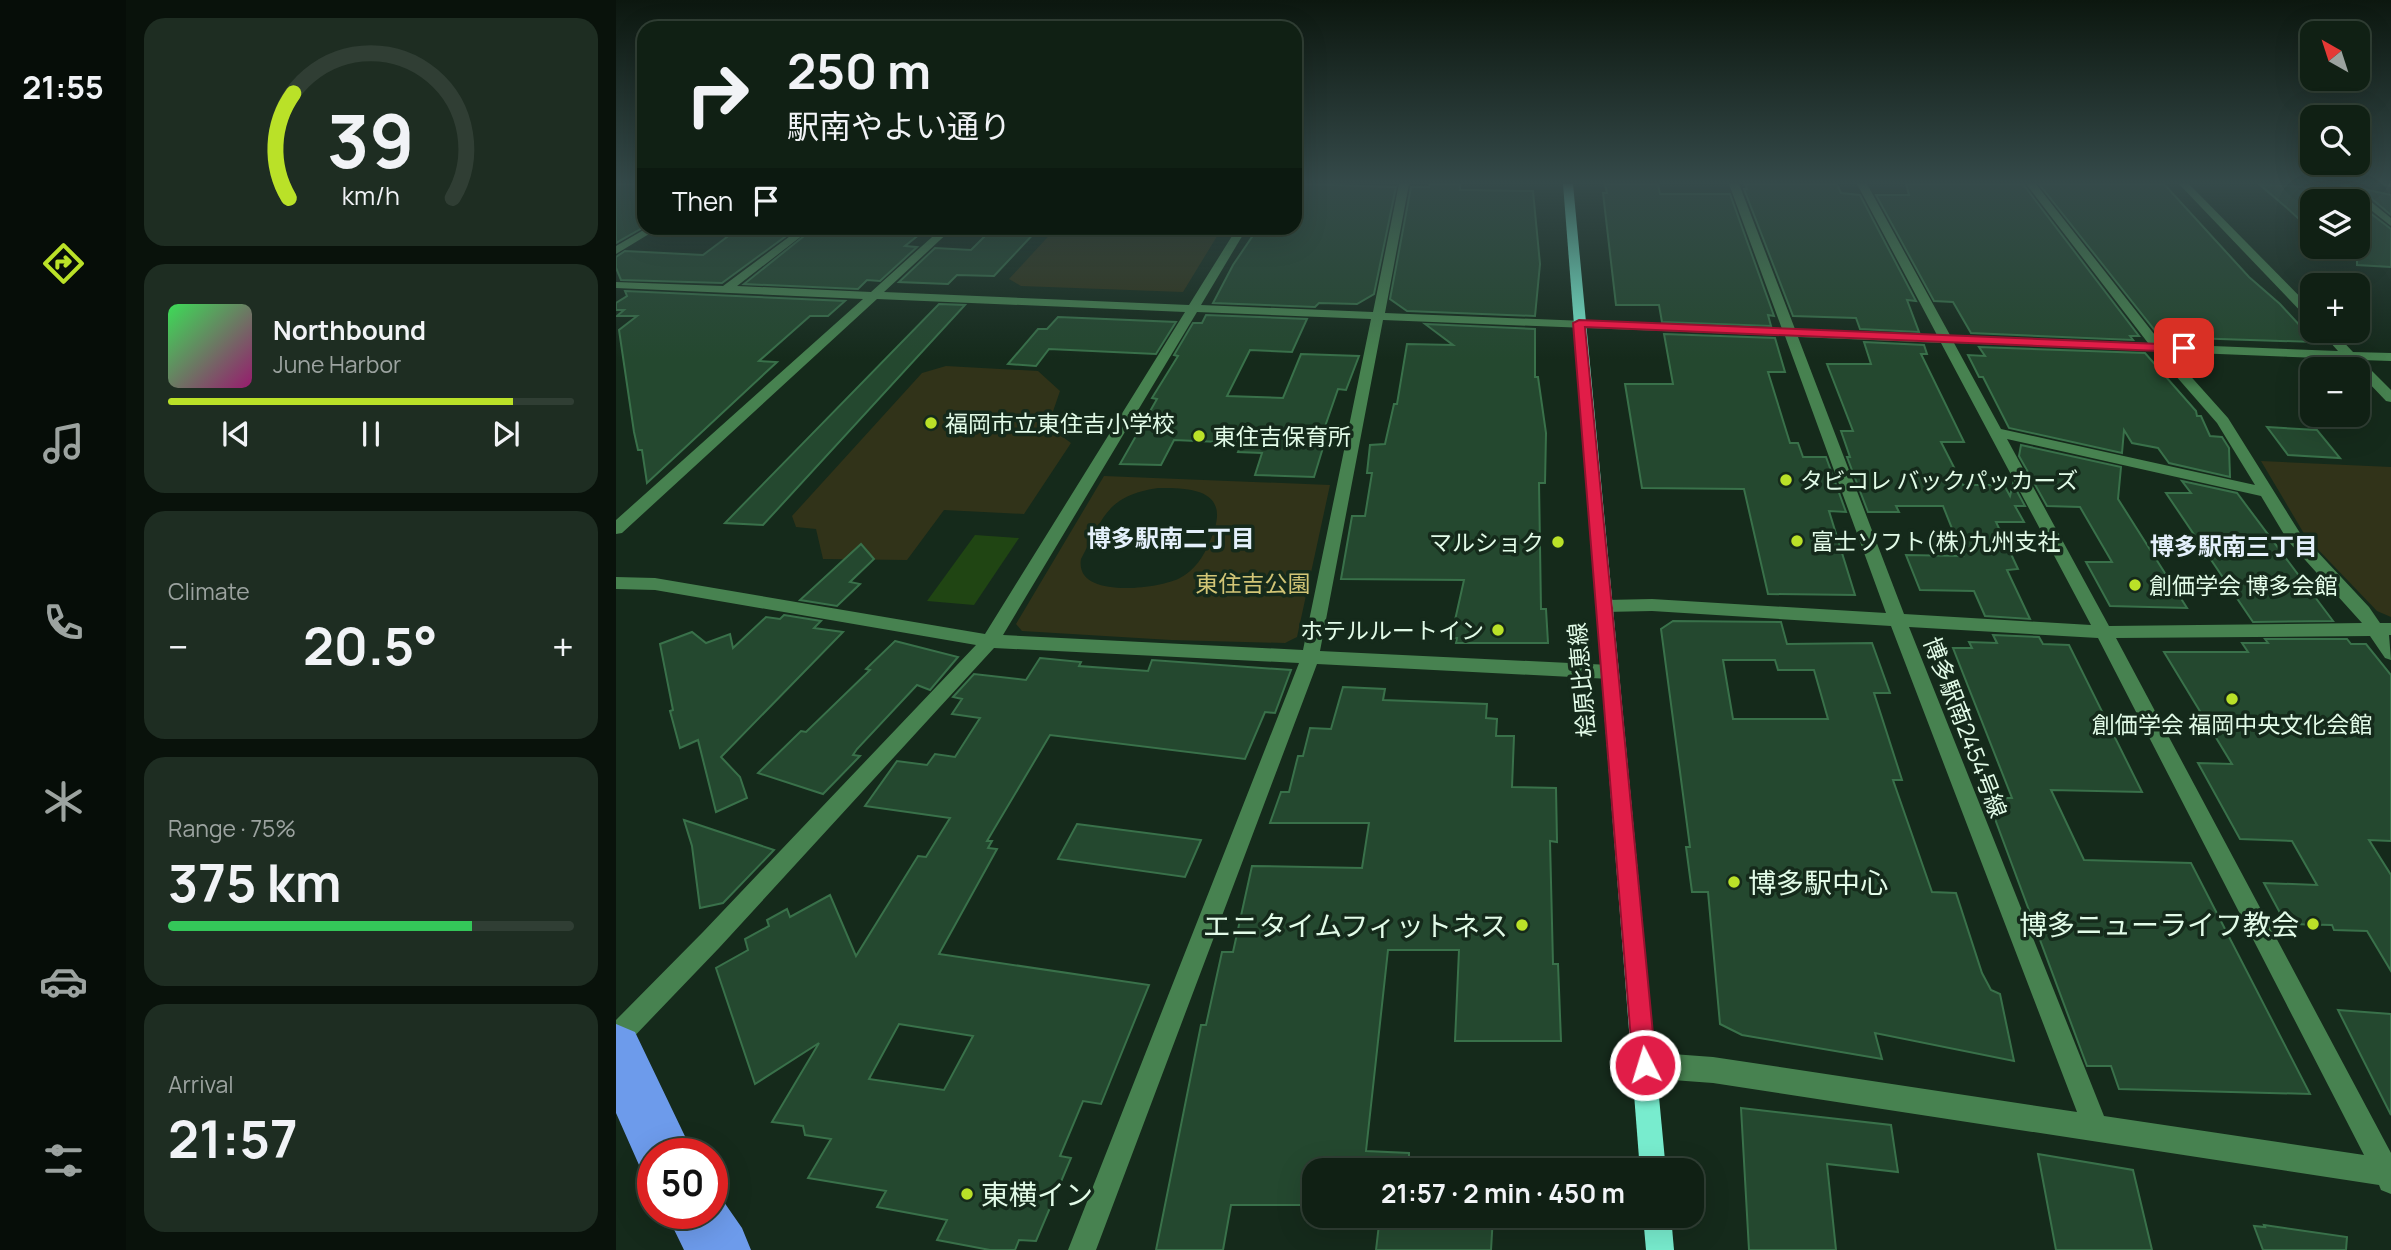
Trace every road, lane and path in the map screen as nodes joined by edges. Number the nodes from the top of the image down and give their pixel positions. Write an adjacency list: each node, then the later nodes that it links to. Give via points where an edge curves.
1 (788, 242): 11 (street)
2 (932, 242): 12 (street)
3 (1233, 242): 14 (street)
4 (1392, 242): 15 (street)
5 (1573, 242): 16 (main road, 桧原比恵線)
6 (1756, 242): 17 (street, 博多駅南2454号線)
7 (1893, 242): 18 (street)
8 (2076, 242): 20 (street)
9 (2241, 242): 13 (street)
10 (616, 285): 11 (street)
11 (727, 288): 12 (street)
12 (875, 295): 14 (street); 26 (street)
13 (2300, 304)
14 (1193, 307): 15 (street); 33 (street)
15 (1378, 314): 16 (street); 35 (street)
16 (1579, 323): 17 (street); 28 (main road, 桧原比恵線)
17 (1789, 332): 18 (street); 29 (street, 博多駅南2454号線)
18 (1945, 339): 20 (street); 24 (street)
19 (2338, 343): 21 (street)
20 (2157, 347): 21 (street); 25 (street, via 2223,421)
21 (2349, 355): 22 (street); 23 (street)
22 (2391, 357)
23 (2391, 398)
24 (1996, 432): 25 (street); 32 (street)
25 (2269, 494): 30 (street, via 2294,537 2363,611)
26 (616, 529)
27 (616, 583): 33 (street, via 654,584)
28 (1605, 606): 29 (street); 36 (main road, 桧原比恵線)
29 (1897, 618): 32 (street); 40 (street, 博多駅南2454号線)
30 (2372, 629): 31 (street); 32 (street); 34 (street)
31 (2391, 629)
32 (2104, 632): 43 (street)
33 (990, 640): 35 (street); 37 (street)
34 (2391, 653)
35 (1310, 658): 36 (street); 47 (street)
36 (1610, 672): 39 (main road, 桧原比恵線)
37 (616, 1037)
38 (616, 1051): 41 (highway)
39 (1645, 1065): 40 (street, via 1713,1070); 42 (main road, 桧原比恵線)
40 (2096, 1128): 43 (street)
41 (657, 1138)
42 (1652, 1158)
43 (2390, 1175)
44 (1658, 1228): 48 (main road)
45 (706, 1229): 46 (highway)
46 (720, 1250)
47 (1082, 1250)
48 (1660, 1250)

